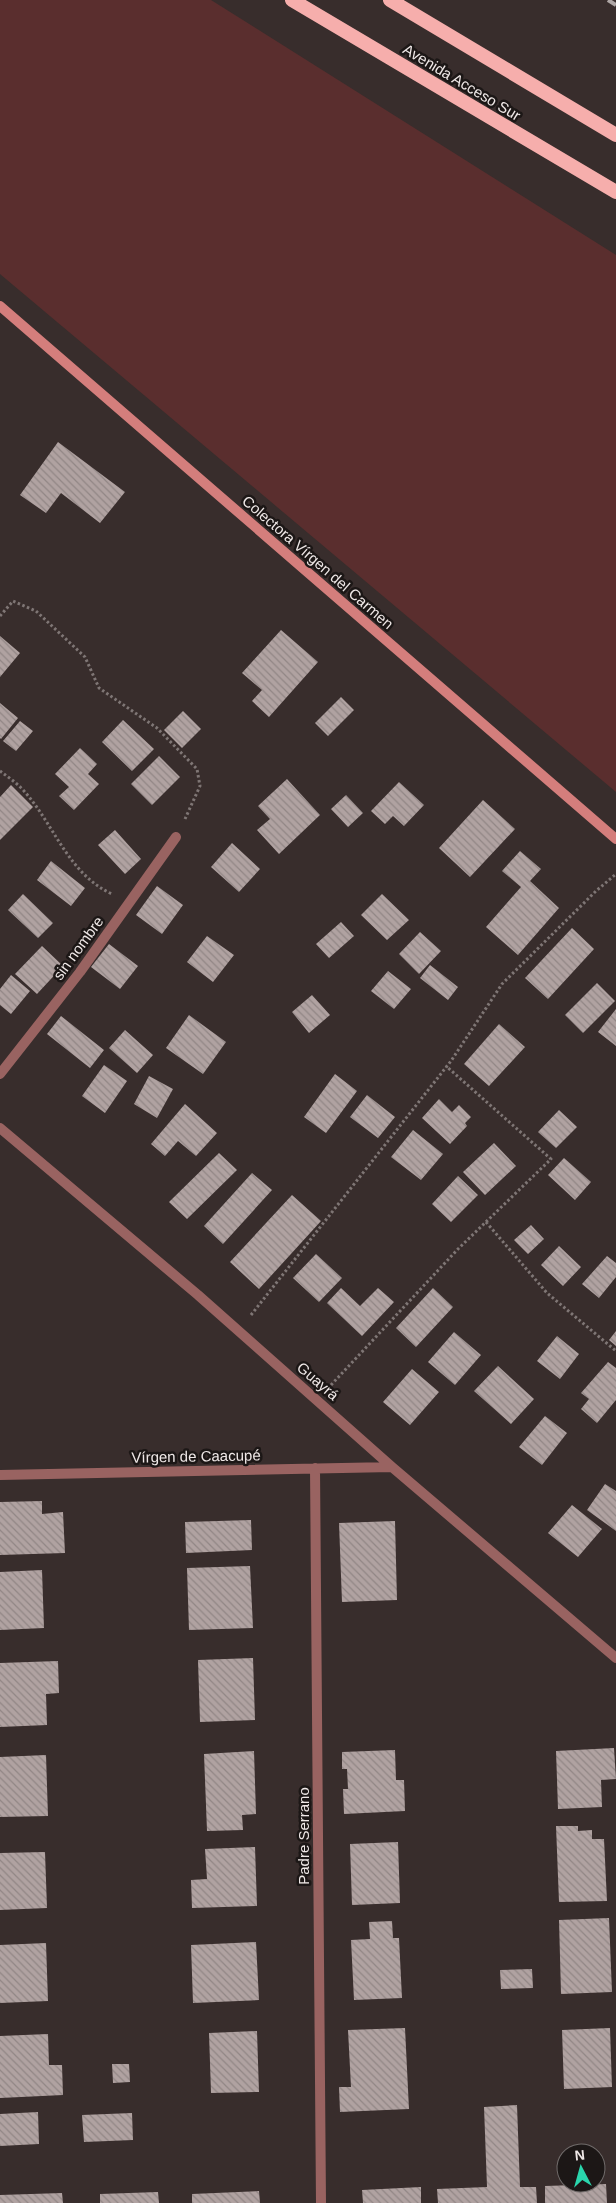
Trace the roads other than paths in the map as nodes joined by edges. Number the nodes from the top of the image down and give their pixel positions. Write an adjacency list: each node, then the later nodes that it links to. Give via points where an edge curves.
1 (292, 0): 4 (highway, Avenida Acceso Sur)
2 (390, 0): 3 (highway)
3 (616, 135)
4 (616, 192)
5 (0, 306): 7 (main road, Colectora Vírgen del Carmen)
6 (176, 837): 8 (street, sin nombre, via 80,972)
7 (616, 839)
8 (0, 1074)
9 (0, 1128): 10 (street, Guayrá)
10 (392, 1467): 11 (street, Vírgen de Caacupé); 13 (street, Guayrá)
11 (315, 1468): 12 (street, Vírgen de Caacupé); 14 (street, Padre Serrano)
12 (0, 1475)
13 (616, 1658)
14 (321, 2203)

